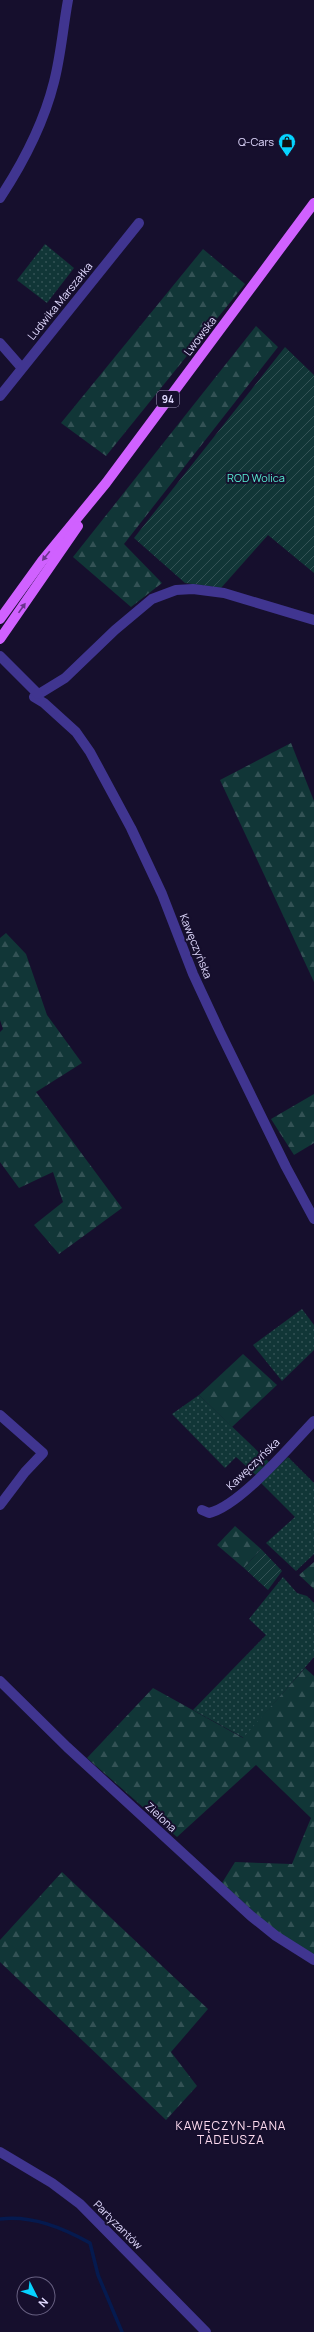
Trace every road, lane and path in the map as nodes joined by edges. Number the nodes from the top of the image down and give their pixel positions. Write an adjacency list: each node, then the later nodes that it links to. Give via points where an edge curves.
1 (68, 0): 2 (street, via 54,81 27,150)
2 (0, 198)
3 (314, 203): 8 (main road, Lwowska / 94)
4 (139, 223): 6 (street, Ludwika Marszałka)
5 (0, 343): 6 (street)
6 (21, 367): 7 (street, Ludwika Marszałka)
7 (0, 396)
8 (106, 483): 9 (main road, Lwowska / 94, one-way to 9, via 42,561); 11 (main road, Lwowska / 94, one-way to 8)
9 (0, 619)
10 (314, 620): 13 (street, via 224,593 193,588 176,590 152,599 65,678)
11 (0, 640)
12 (0, 656): 13 (street, Kawęczyńska)
13 (36, 696): 14 (street, Kawęczyńska, via 76,732 90,752 128,823 162,894 193,974 220,1032)
14 (314, 1219)
15 (0, 1415): 17 (street, via 43,1454)
16 (314, 1421): 18 (street, Kawęczyńska, via 232,1501 217,1511 209,1513)
17 (0, 1505)
18 (202, 1510)
19 (0, 1682): 20 (street, Zielona, via 66,1747 251,1916 276,1936)
20 (314, 1960)
21 (0, 2152): 22 (street, Partyzantów, via 52,2183 80,2204)
22 (206, 2332)

